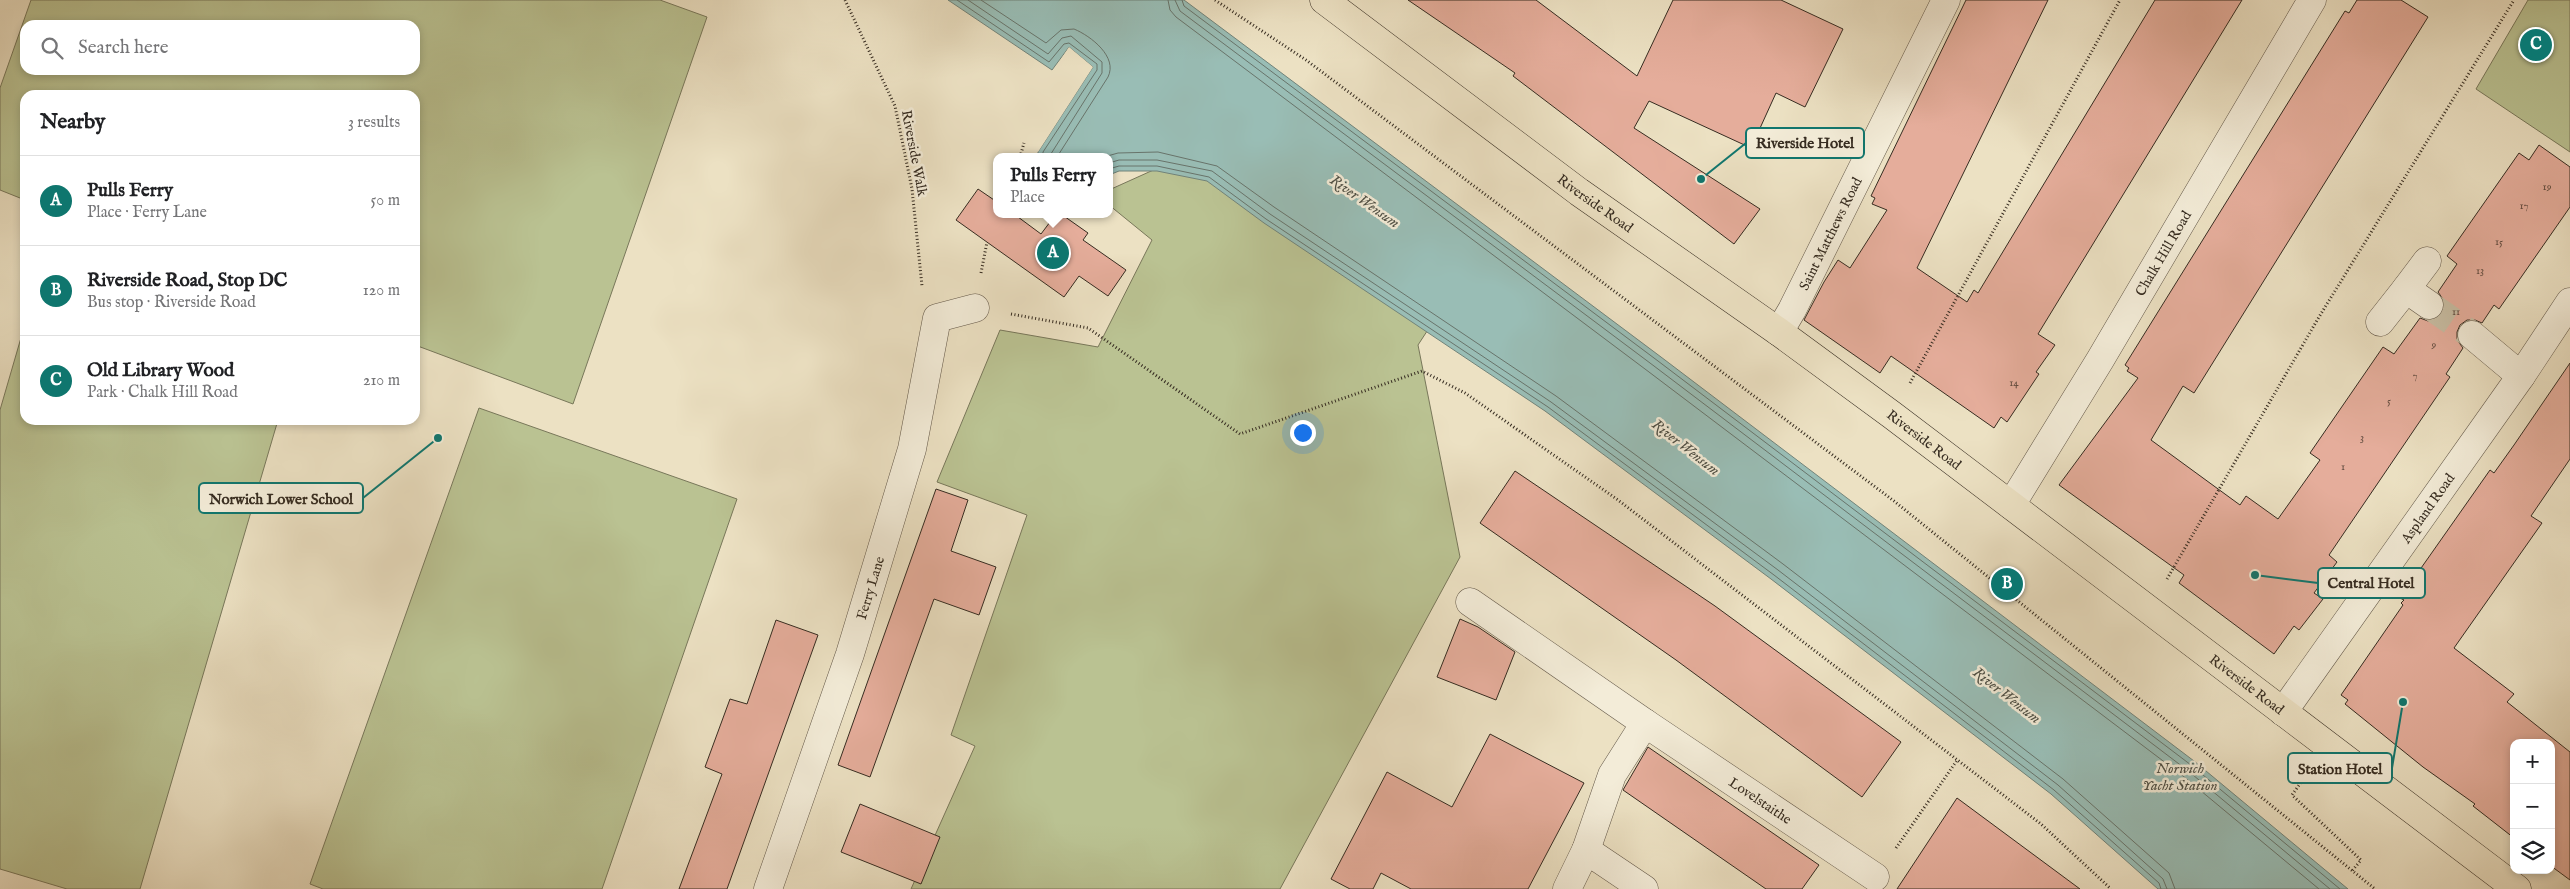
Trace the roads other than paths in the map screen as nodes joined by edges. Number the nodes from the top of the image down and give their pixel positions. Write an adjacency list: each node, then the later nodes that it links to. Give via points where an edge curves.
1 (1324, 0): 10 (main road, Riverside Road, via 1579,192)
2 (1946, 0): 10 (street, Saint Matthews Road)
3 (2312, 0): 13 (street, Chalk Hill Road)
4 (2427, 261): 5 (street)
5 (2406, 289): 7 (street); 9 (street)
6 (2570, 302): 12 (street, Aspland Road)
7 (2429, 305)
8 (975, 308): 19 (street, Ferry Lane, via 938,318 912,449 850,654)
9 (2380, 322)
10 (1778, 332): 13 (main road, Riverside Road)
11 (2472, 335): 12 (street)
12 (2521, 376): 15 (street, Aspland Road)
13 (2011, 505): 15 (main road, Riverside Road)
14 (1470, 602): 16 (street, Lovelstaithe)
15 (2283, 712): 22 (main road, Riverside Road)
16 (1644, 722): 17 (street, via 1612,774); 18 (street, Lovelstaithe)
17 (1586, 850): 20 (street); 21 (street)
18 (1875, 878)
19 (768, 889)
20 (1567, 889)
21 (1644, 889)
22 (2517, 889)

